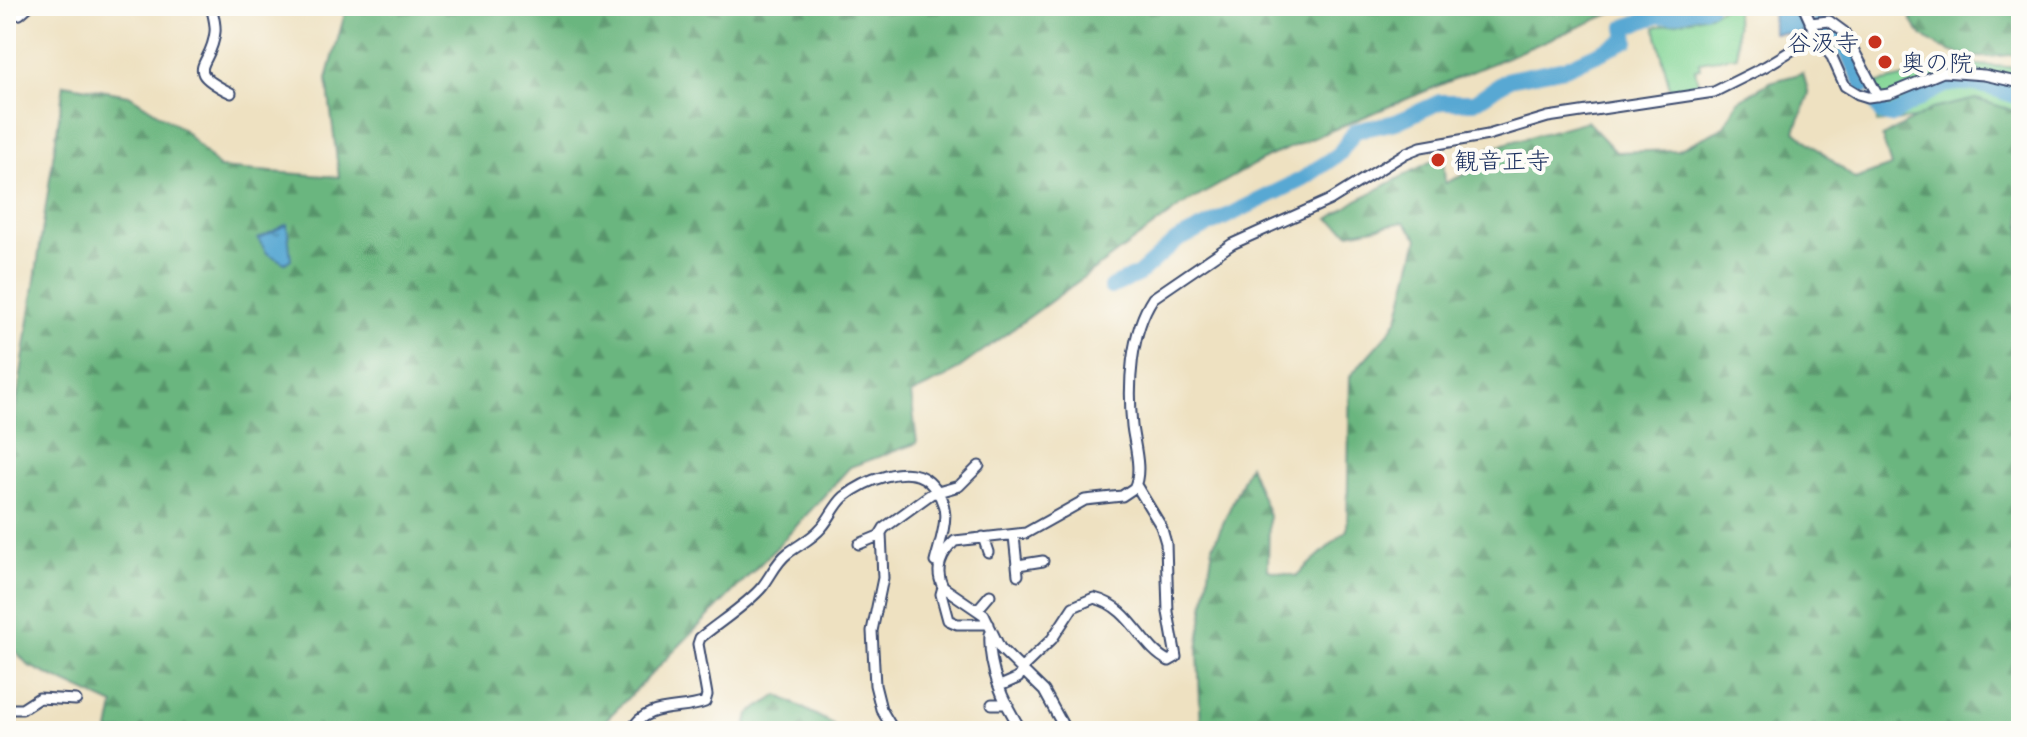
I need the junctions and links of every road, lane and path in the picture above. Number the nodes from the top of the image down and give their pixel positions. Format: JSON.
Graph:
{"nodes":[{"id":1,"x":29,"y":6,"type":"edge"},
{"id":2,"x":211,"y":6,"type":"edge"},
{"id":3,"x":1803,"y":6,"type":"edge"},
{"id":4,"x":9,"y":11,"type":"edge"},
{"id":5,"x":1810,"y":23,"type":"junction"},
{"id":6,"x":6,"y":34,"type":"edge"},
{"id":7,"x":1818,"y":39,"type":"junction"},
{"id":8,"x":2021,"y":83,"type":"edge"},
{"id":9,"x":231,"y":93,"type":"dead end"},
{"id":10,"x":1878,"y":96,"type":"junction"},
{"id":11,"x":979,"y":466,"type":"dead end"},
{"id":12,"x":1136,"y":485,"type":"junction"},
{"id":13,"x":938,"y":492,"type":"junction"},
{"id":14,"x":881,"y":535,"type":"junction"},
{"id":15,"x":1014,"y":536,"type":"junction"},
{"id":16,"x":983,"y":537,"type":"junction"},
{"id":17,"x":859,"y":544,"type":"dead end"},
{"id":18,"x":988,"y":552,"type":"dead end"},
{"id":19,"x":1043,"y":561,"type":"dead end"},
{"id":20,"x":941,"y":584,"type":"junction"},
{"id":21,"x":990,"y":595,"type":"dead end"},
{"id":22,"x":978,"y":609,"type":"junction"},
{"id":23,"x":990,"y":627,"type":"junction"},
{"id":24,"x":1022,"y":670,"type":"junction"},
{"id":25,"x":1000,"y":686,"type":"junction"},
{"id":26,"x":76,"y":700,"type":"dead end"},
{"id":27,"x":992,"y":704,"type":"dead end"},
{"id":28,"x":1008,"y":704,"type":"junction"},
{"id":29,"x":6,"y":709,"type":"edge"},
{"id":30,"x":631,"y":731,"type":"edge"},
{"id":31,"x":894,"y":731,"type":"edge"},
{"id":32,"x":1022,"y":731,"type":"edge"},
{"id":33,"x":1066,"y":731,"type":"edge"}],
"edges":[{"from":1,"to":4,"type":"street"},
{"from":2,"to":9,"type":"street"},
{"from":3,"to":5,"type":"street"},
{"from":4,"to":6,"type":"main road"},
{"from":5,"to":7,"type":"street"},
{"from":5,"to":10,"type":"street"},
{"from":7,"to":10,"type":"street"},
{"from":7,"to":12,"type":"street"},
{"from":8,"to":10,"type":"street"},
{"from":11,"to":13,"type":"street"},
{"from":12,"to":15,"type":"street"},
{"from":12,"to":24,"type":"street"},
{"from":13,"to":14,"type":"street"},
{"from":13,"to":20,"type":"street"},
{"from":13,"to":30,"type":"street"},
{"from":14,"to":17,"type":"street"},
{"from":14,"to":31,"type":"street"},
{"from":15,"to":16,"type":"street"},
{"from":15,"to":19,"type":"street"},
{"from":16,"to":18,"type":"street"},
{"from":16,"to":20,"type":"street"},
{"from":20,"to":22,"type":"street"},
{"from":20,"to":23,"type":"street"},
{"from":21,"to":22,"type":"street"},
{"from":22,"to":23,"type":"street"},
{"from":23,"to":24,"type":"street"},
{"from":23,"to":25,"type":"street"},
{"from":24,"to":25,"type":"street"},
{"from":24,"to":33,"type":"street"},
{"from":25,"to":28,"type":"street"},
{"from":26,"to":29,"type":"street"},
{"from":27,"to":28,"type":"street"},
{"from":28,"to":32,"type":"street"}]}
